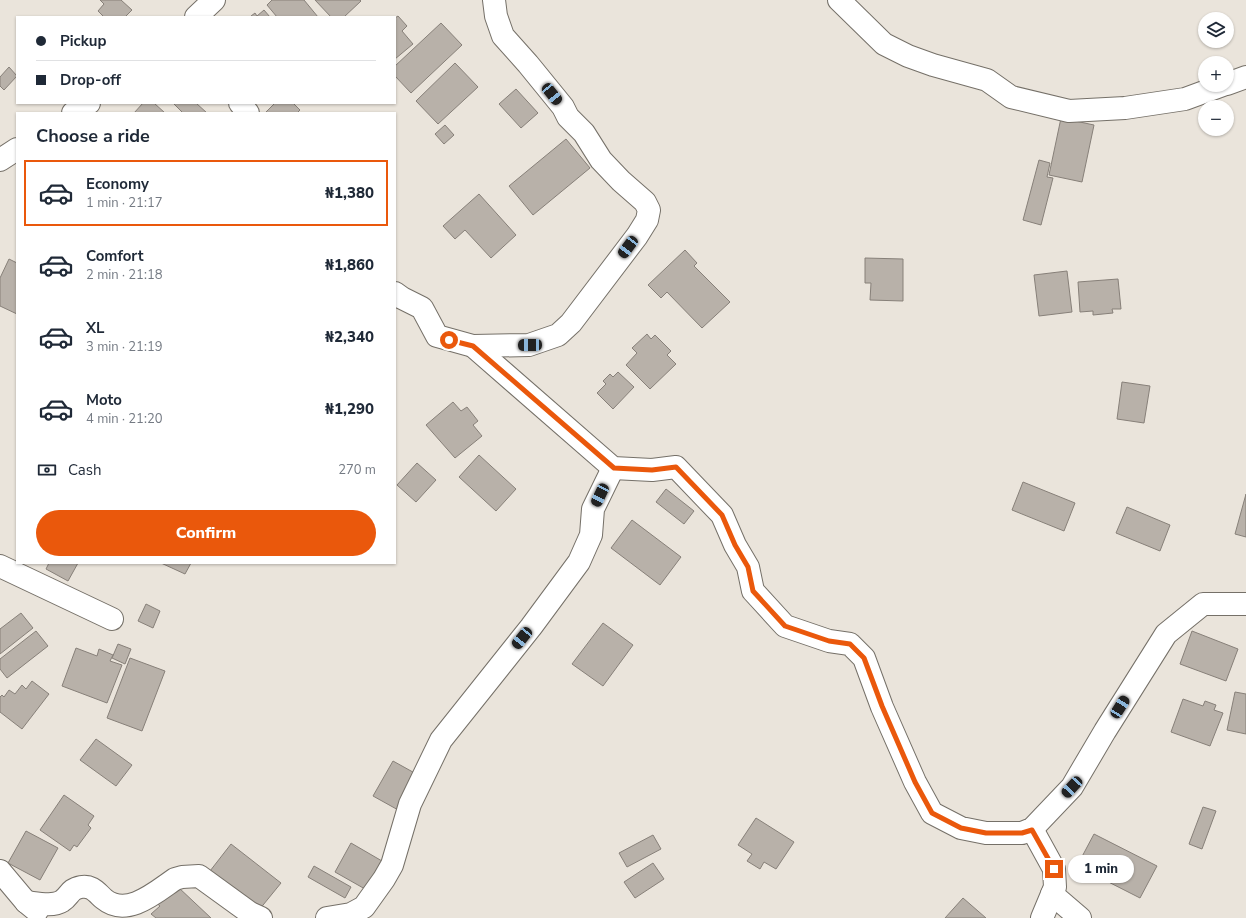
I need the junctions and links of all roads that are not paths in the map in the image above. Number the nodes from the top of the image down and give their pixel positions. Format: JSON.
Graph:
{"nodes":[{"id":1,"x":214,"y":0,"type":"edge"},
{"id":2,"x":494,"y":0,"type":"edge"},
{"id":3,"x":839,"y":0,"type":"edge"},
{"id":4,"x":197,"y":16,"type":"edge"},
{"id":5,"x":1246,"y":77,"type":"edge"},
{"id":6,"x":1234,"y":81,"type":"edge"},
{"id":7,"x":1204,"y":92,"type":"edge"},
{"id":8,"x":87,"y":104,"type":"edge"},
{"id":9,"x":241,"y":104,"type":"edge"},
{"id":10,"x":75,"y":112,"type":"edge"},
{"id":11,"x":247,"y":112,"type":"edge"},
{"id":12,"x":16,"y":150,"type":"edge"},
{"id":13,"x":0,"y":160,"type":"edge"},
{"id":14,"x":396,"y":294,"type":"edge"},
{"id":15,"x":473,"y":346,"type":"junction"},
{"id":16,"x":614,"y":468,"type":"junction"},
{"id":17,"x":0,"y":566,"type":"edge"},
{"id":18,"x":1246,"y":604,"type":"edge"},
{"id":19,"x":112,"y":619,"type":"dead end"},
{"id":20,"x":1032,"y":830,"type":"junction"},
{"id":21,"x":0,"y":871,"type":"edge"},
{"id":22,"x":1052,"y":894,"type":"junction"},
{"id":23,"x":26,"y":902,"type":"junction"},
{"id":24,"x":46,"y":918,"type":"edge"},
{"id":25,"x":261,"y":918,"type":"edge"},
{"id":26,"x":327,"y":918,"type":"edge"},
{"id":27,"x":1042,"y":918,"type":"edge"},
{"id":28,"x":1080,"y":918,"type":"edge"}],
"edges":[{"from":1,"to":4,"type":"street"},
{"from":2,"to":15,"type":"street"},
{"from":3,"to":7,"type":"street"},
{"from":5,"to":6,"type":"street"},
{"from":8,"to":10,"type":"street"},
{"from":9,"to":11,"type":"street"},
{"from":12,"to":13,"type":"street"},
{"from":14,"to":15,"type":"street"},
{"from":15,"to":16,"type":"street"},
{"from":16,"to":20,"type":"street"},
{"from":16,"to":26,"type":"street"},
{"from":17,"to":19,"type":"street"},
{"from":18,"to":20,"type":"street"},
{"from":20,"to":22,"type":"street"},
{"from":21,"to":23,"type":"street"},
{"from":22,"to":27,"type":"street"},
{"from":22,"to":28,"type":"street"},
{"from":23,"to":24,"type":"street"},
{"from":23,"to":25,"type":"street"}]}
